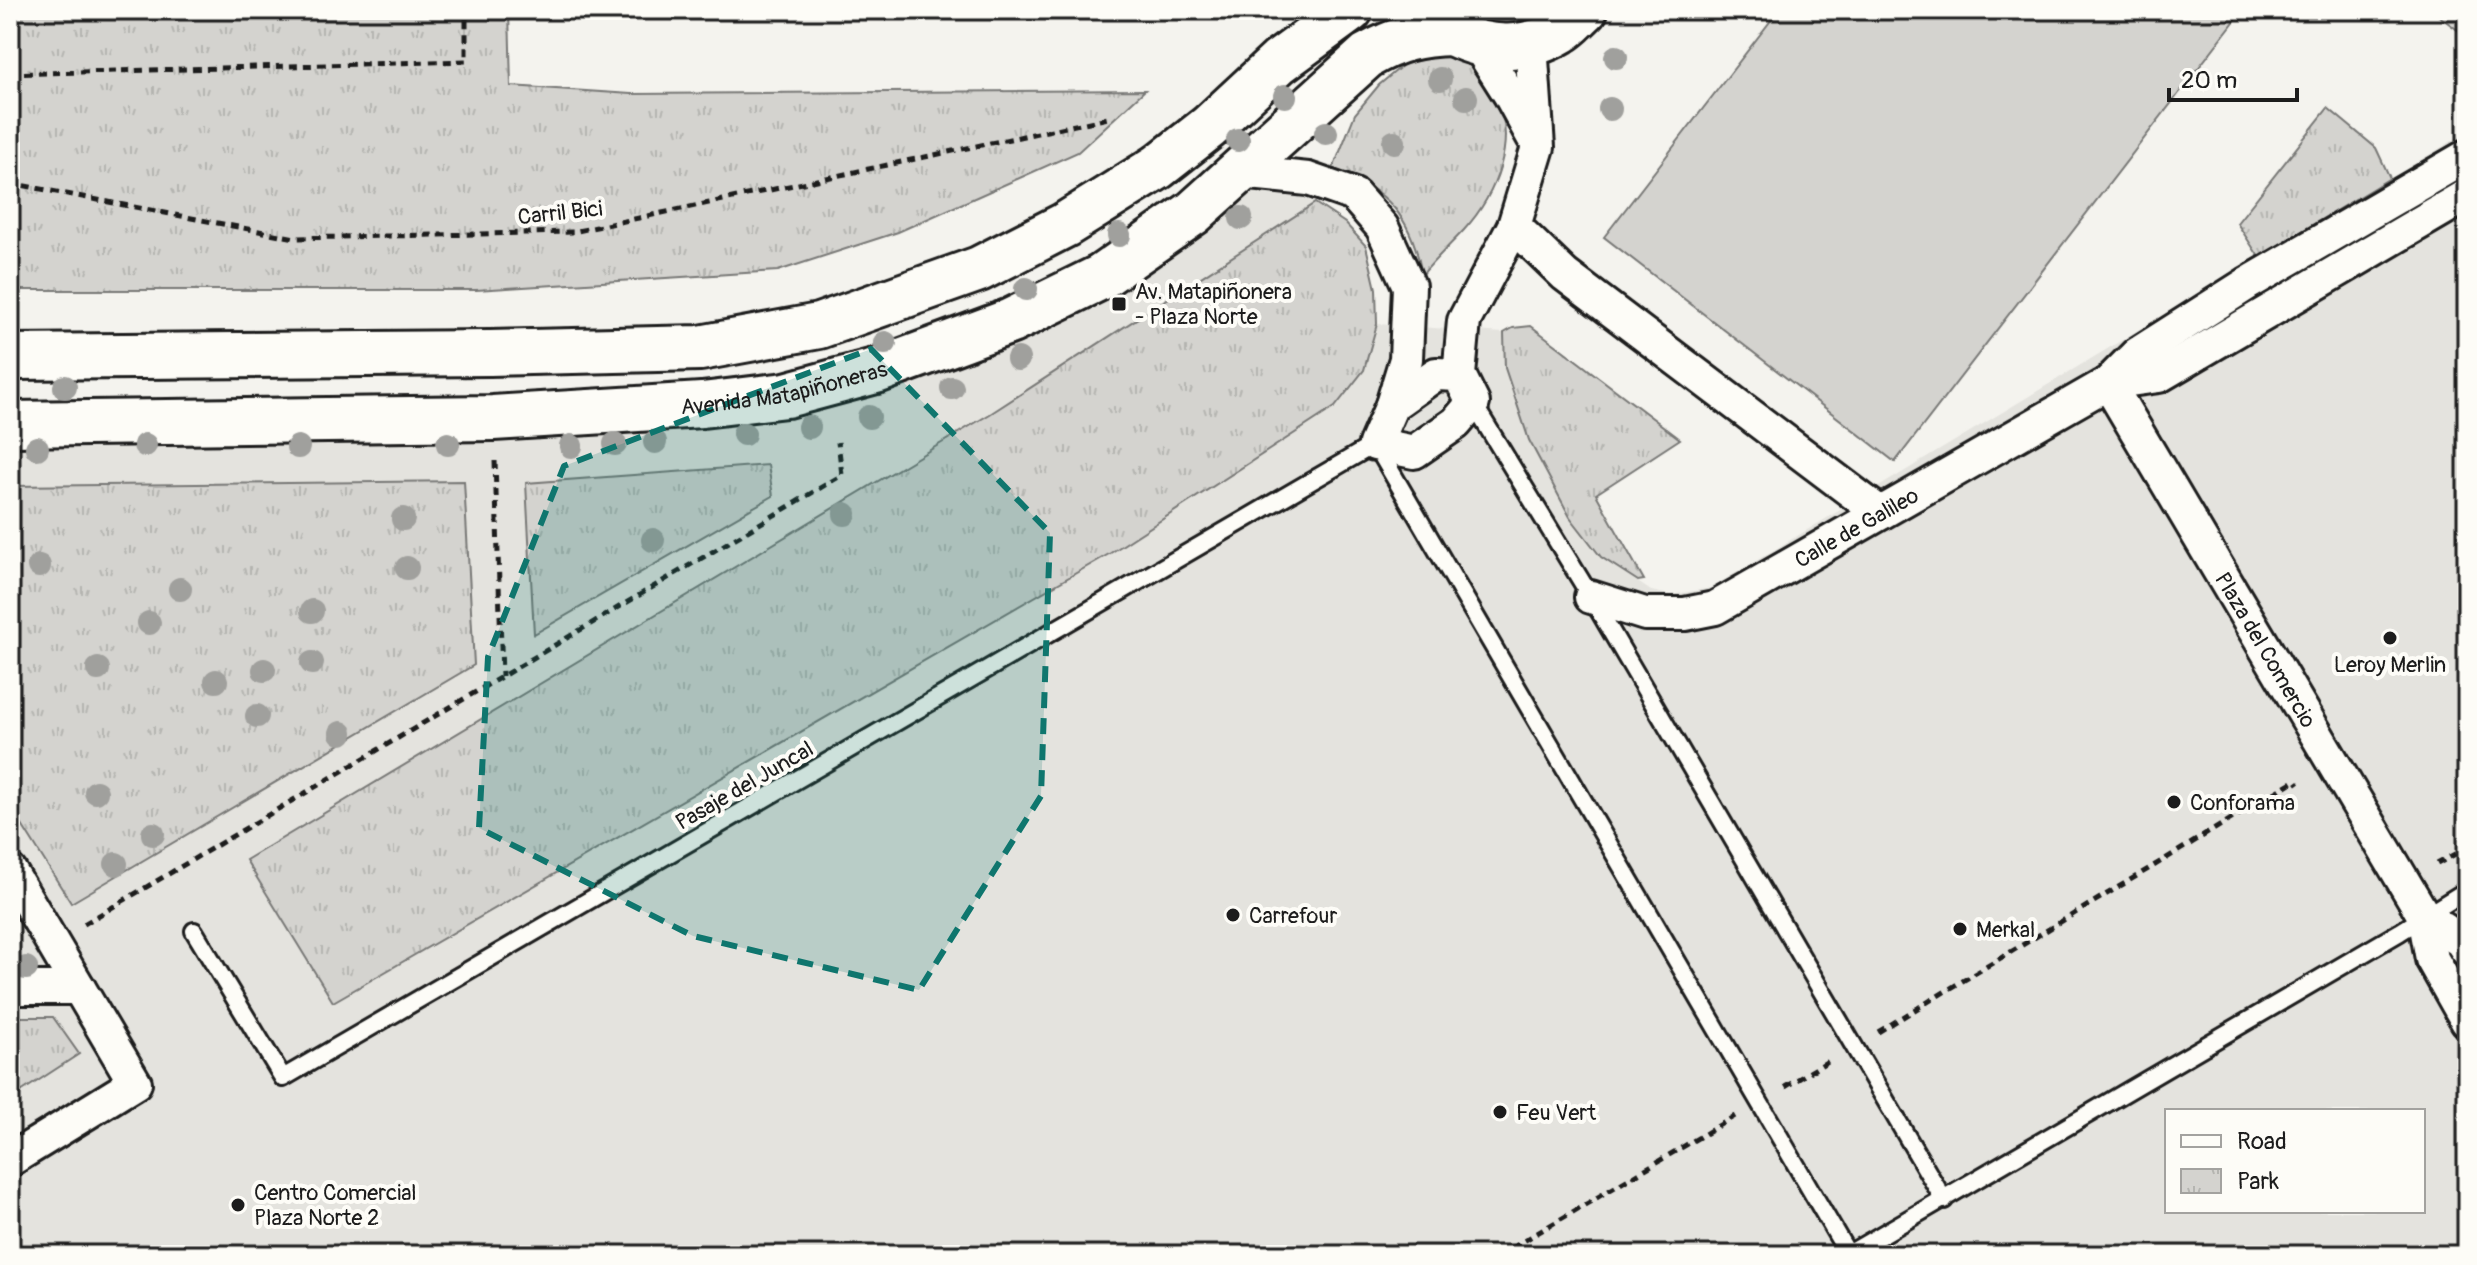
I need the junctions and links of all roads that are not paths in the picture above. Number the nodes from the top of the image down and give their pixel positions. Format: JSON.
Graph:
{"nodes":[{"id":1,"x":1350,"y":10,"type":"edge"},
{"id":2,"x":1585,"y":10,"type":"edge"},
{"id":3,"x":1451,"y":29,"type":"edge"},
{"id":4,"x":1531,"y":44,"type":"junction"},
{"id":5,"x":1538,"y":147,"type":"junction"},
{"id":6,"x":2467,"y":156,"type":"edge"},
{"id":7,"x":1240,"y":172,"type":"junction"},
{"id":8,"x":2467,"y":195,"type":"edge"},
{"id":9,"x":1514,"y":226,"type":"junction"},
{"id":10,"x":10,"y":357,"type":"edge"},
{"id":11,"x":2108,"y":383,"type":"junction"},
{"id":12,"x":1466,"y":389,"type":"junction"},
{"id":13,"x":1392,"y":405,"type":"junction"},
{"id":14,"x":10,"y":424,"type":"edge"},
{"id":15,"x":1375,"y":444,"type":"junction"},
{"id":16,"x":1880,"y":513,"type":"junction"},
{"id":17,"x":1591,"y":597,"type":"junction"},
{"id":18,"x":10,"y":871,"type":"edge"},
{"id":19,"x":2467,"y":890,"type":"edge"},
{"id":20,"x":2424,"y":916,"type":"junction"},
{"id":21,"x":194,"y":931,"type":"dead end"},
{"id":22,"x":2467,"y":950,"type":"edge"},
{"id":23,"x":10,"y":988,"type":"edge"},
{"id":24,"x":79,"y":988,"type":"junction"},
{"id":25,"x":2467,"y":1021,"type":"edge"},
{"id":26,"x":10,"y":1160,"type":"edge"},
{"id":27,"x":1944,"y":1200,"type":"junction"},
{"id":28,"x":1848,"y":1255,"type":"edge"}],
"edges":[{"from":1,"to":10,"type":"street"},
{"from":2,"to":4,"type":"street"},
{"from":3,"to":4,"type":"street","name":"Avenida Matapiñoneras"},
{"from":3,"to":5,"type":"street"},
{"from":3,"to":7,"type":"street","name":"Avenida Matapiñoneras"},
{"from":4,"to":5,"type":"street"},
{"from":5,"to":9,"type":"street"},
{"from":6,"to":11,"type":"street","name":"Calle de Galileo"},
{"from":7,"to":13,"type":"street"},
{"from":7,"to":14,"type":"street","name":"Avenida Matapiñoneras"},
{"from":8,"to":11,"type":"street","name":"Calle de Galileo"},
{"from":9,"to":12,"type":"street"},
{"from":9,"to":16,"type":"street"},
{"from":11,"to":16,"type":"street","name":"Calle de Galileo"},
{"from":11,"to":20,"type":"street","name":"Plaza del Comercio"},
{"from":12,"to":13,"type":"street"},
{"from":12,"to":15,"type":"street"},
{"from":12,"to":17,"type":"lane"},
{"from":13,"to":15,"type":"street"},
{"from":15,"to":21,"type":"lane","name":"Pasaje del Juncal"},
{"from":15,"to":28,"type":"lane"},
{"from":16,"to":17,"type":"street","name":"Calle de Galileo"},
{"from":17,"to":27,"type":"lane"},
{"from":18,"to":24,"type":"street"},
{"from":19,"to":20,"type":"lane"},
{"from":20,"to":22,"type":"street","name":"Plaza del Comercio"},
{"from":20,"to":25,"type":"street","name":"Plaza del Comercio"},
{"from":20,"to":27,"type":"lane"},
{"from":23,"to":24,"type":"street"},
{"from":24,"to":26,"type":"street"},
{"from":27,"to":28,"type":"lane"}]}
